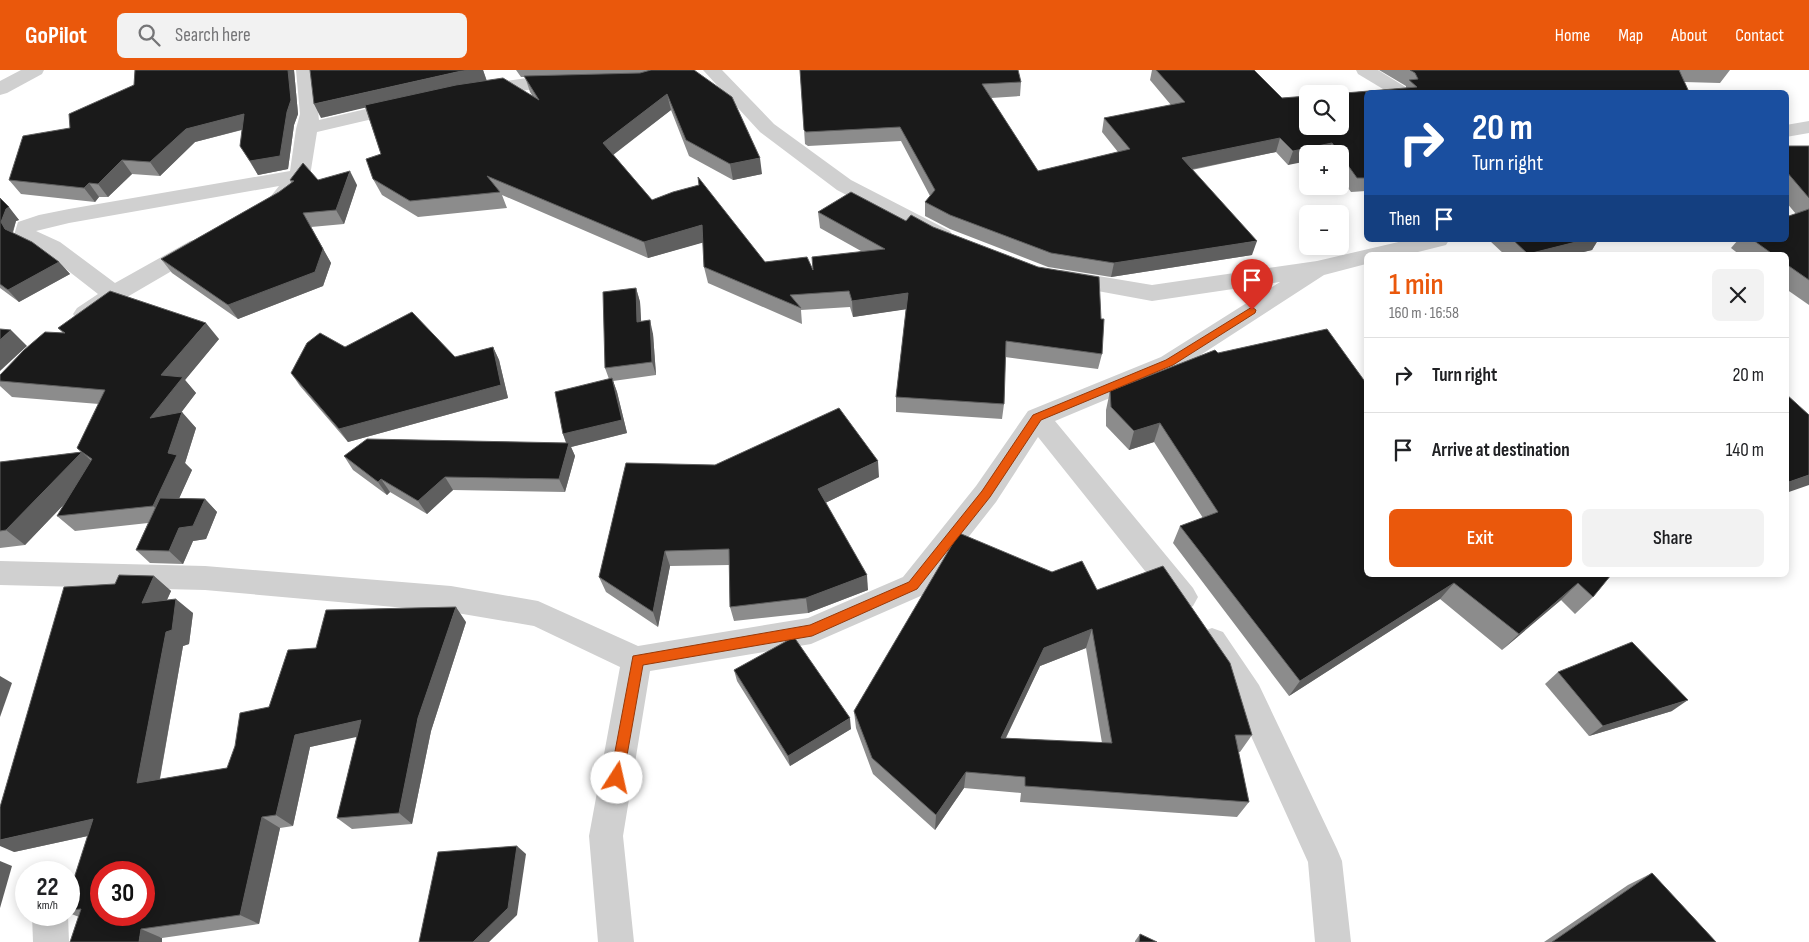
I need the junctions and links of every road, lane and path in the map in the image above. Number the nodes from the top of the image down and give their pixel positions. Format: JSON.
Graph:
{"nodes":[{"id":1,"x":35,"y":70,"type":"edge"},
{"id":2,"x":305,"y":70,"type":"edge"},
{"id":3,"x":712,"y":70,"type":"edge"},
{"id":4,"x":1365,"y":70,"type":"edge"},
{"id":5,"x":579,"y":83,"type":"edge"},
{"id":6,"x":0,"y":89,"type":"edge"},
{"id":7,"x":1397,"y":90,"type":"edge"},
{"id":8,"x":462,"y":93,"type":"edge"},
{"id":9,"x":424,"y":101,"type":"edge"},
{"id":10,"x":1809,"y":127,"type":"edge"},
{"id":11,"x":306,"y":129,"type":"junction"},
{"id":12,"x":1789,"y":130,"type":"edge"},
{"id":13,"x":300,"y":176,"type":"junction"},
{"id":14,"x":263,"y":210,"type":"edge"},
{"id":15,"x":213,"y":238,"type":"edge"},
{"id":16,"x":1430,"y":242,"type":"edge"},
{"id":17,"x":960,"y":243,"type":"edge"},
{"id":18,"x":1388,"y":252,"type":"edge"},
{"id":19,"x":1364,"y":257,"type":"edge"},
{"id":20,"x":1317,"y":269,"type":"junction"},
{"id":21,"x":1044,"y":276,"type":"edge"},
{"id":22,"x":114,"y":294,"type":"junction"},
{"id":23,"x":70,"y":326,"type":"edge"},
{"id":24,"x":1037,"y":418,"type":"junction"},
{"id":25,"x":0,"y":573,"type":"edge"},
{"id":26,"x":637,"y":660,"type":"junction"},
{"id":27,"x":50,"y":926,"type":"edge"},
{"id":28,"x":51,"y":942,"type":"edge"},
{"id":29,"x":616,"y":942,"type":"edge"},
{"id":30,"x":1333,"y":942,"type":"edge"}],
"edges":[{"from":1,"to":6,"type":"street"},
{"from":2,"to":11,"type":"street"},
{"from":3,"to":17,"type":"street"},
{"from":4,"to":7,"type":"street"},
{"from":5,"to":8,"type":"street"},
{"from":9,"to":11,"type":"street"},
{"from":10,"to":12,"type":"street"},
{"from":11,"to":13,"type":"street"},
{"from":13,"to":14,"type":"street"},
{"from":13,"to":22,"type":"street"},
{"from":15,"to":22,"type":"street"},
{"from":16,"to":18,"type":"street"},
{"from":19,"to":20,"type":"street"},
{"from":20,"to":21,"type":"street"},
{"from":20,"to":24,"type":"street"},
{"from":22,"to":23,"type":"street"},
{"from":24,"to":26,"type":"street"},
{"from":24,"to":30,"type":"street"},
{"from":25,"to":26,"type":"street"},
{"from":26,"to":29,"type":"street"},
{"from":27,"to":28,"type":"street"}]}
